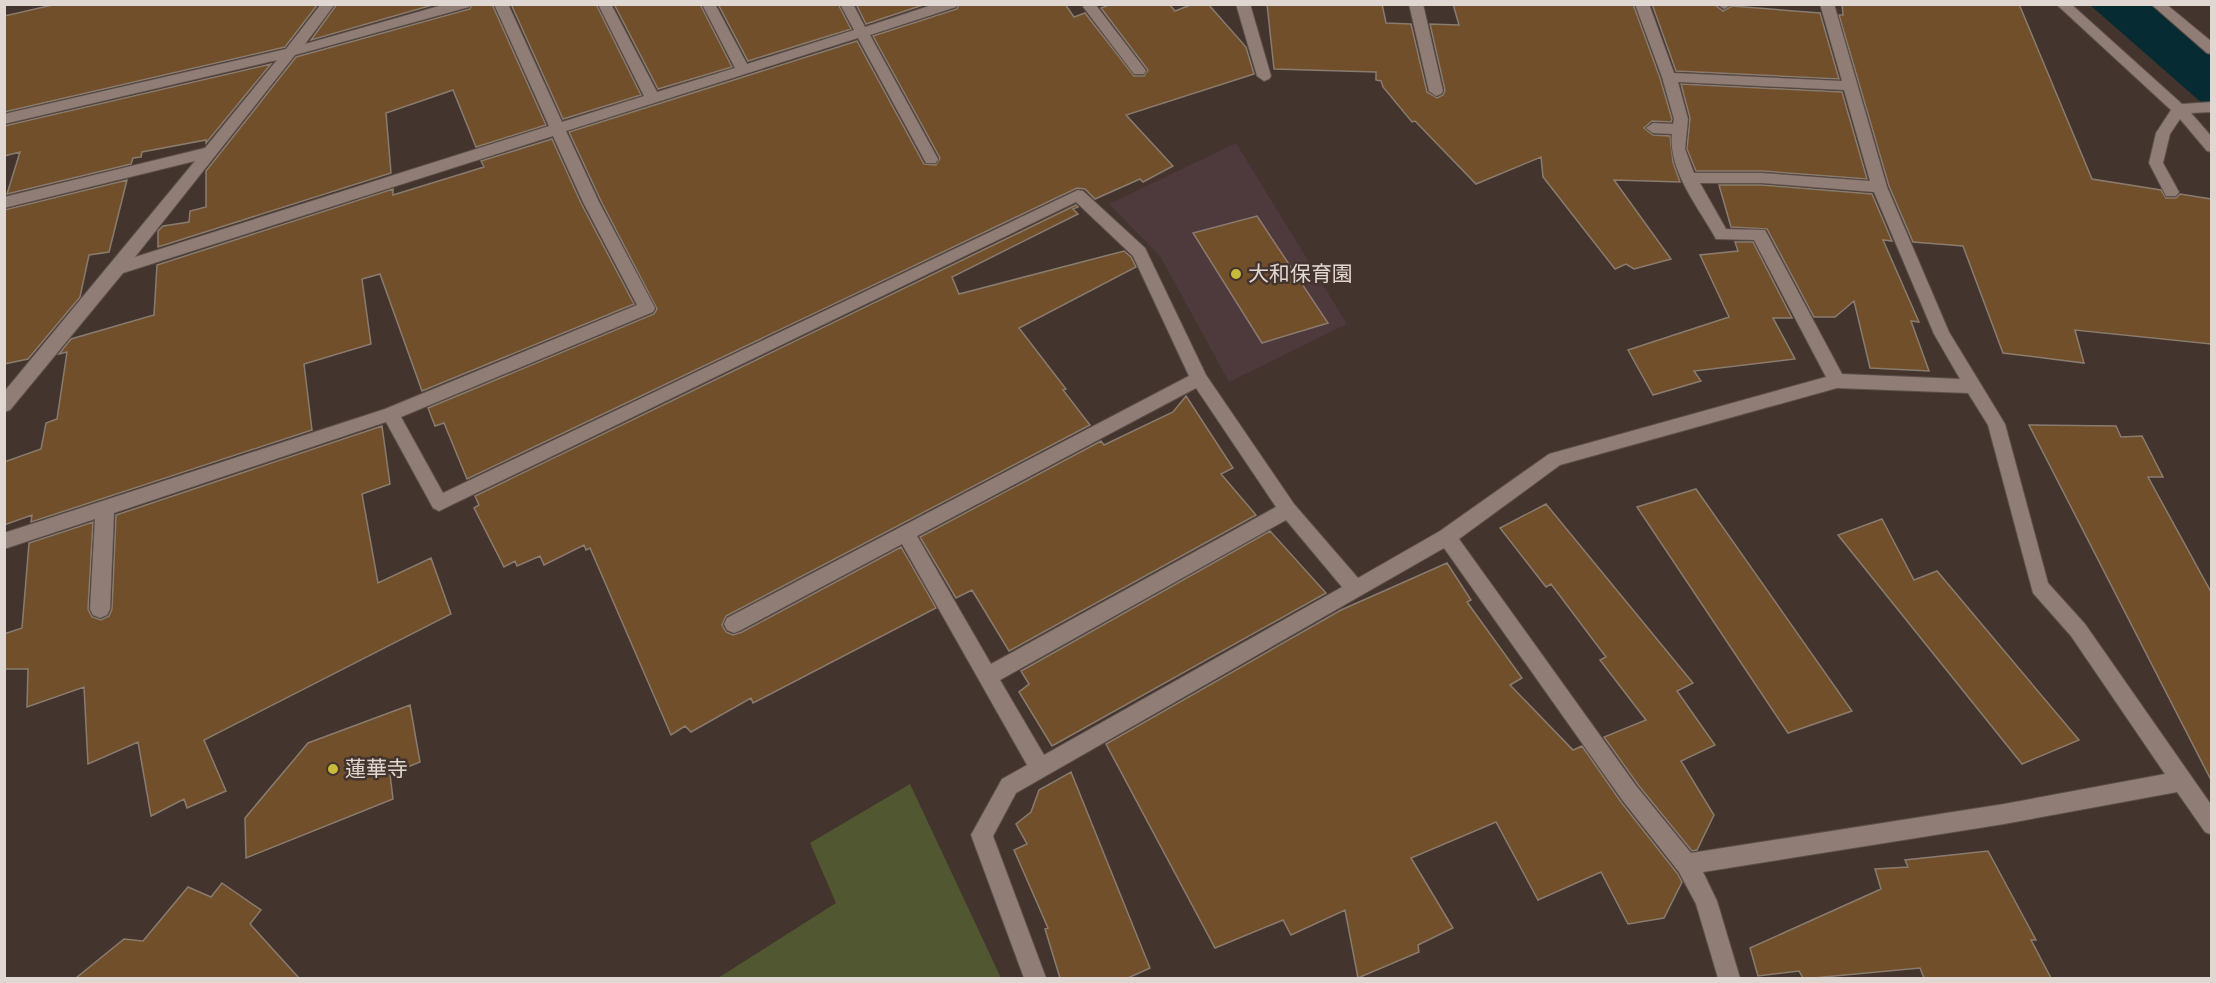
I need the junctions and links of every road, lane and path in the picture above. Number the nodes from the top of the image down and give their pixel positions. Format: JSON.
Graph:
{"nodes":[{"id":1,"x":329,"y":4,"type":"edge"},
{"id":2,"x":464,"y":4,"type":"edge"},
{"id":3,"x":501,"y":4,"type":"edge"},
{"id":4,"x":604,"y":4,"type":"edge"},
{"id":5,"x":708,"y":4,"type":"edge"},
{"id":6,"x":846,"y":4,"type":"edge"},
{"id":7,"x":951,"y":4,"type":"edge"},
{"id":8,"x":1087,"y":4,"type":"edge"},
{"id":9,"x":1243,"y":4,"type":"edge"},
{"id":10,"x":1416,"y":4,"type":"edge"},
{"id":11,"x":1642,"y":4,"type":"edge"},
{"id":12,"x":1827,"y":4,"type":"edge"},
{"id":13,"x":2061,"y":4,"type":"edge"},
{"id":14,"x":2157,"y":4,"type":"edge"},
{"id":15,"x":861,"y":33,"type":"junction"},
{"id":16,"x":2211,"y":50,"type":"edge"},
{"id":17,"x":291,"y":52,"type":"junction"},
{"id":18,"x":743,"y":70,"type":"junction"},
{"id":19,"x":1139,"y":71,"type":"dead end"},
{"id":20,"x":1264,"y":76,"type":"dead end"},
{"id":21,"x":1669,"y":77,"type":"junction"},
{"id":22,"x":1850,"y":86,"type":"junction"},
{"id":23,"x":1436,"y":91,"type":"dead end"},
{"id":24,"x":653,"y":99,"type":"junction"},
{"id":25,"x":2209,"y":107,"type":"edge"},
{"id":26,"x":2179,"y":110,"type":"junction"},
{"id":27,"x":4,"y":119,"type":"edge"},
{"id":28,"x":559,"y":128,"type":"junction"},
{"id":29,"x":1653,"y":128,"type":"dead end"},
{"id":30,"x":1680,"y":130,"type":"junction"},
{"id":31,"x":2211,"y":147,"type":"edge"},
{"id":32,"x":211,"y":152,"type":"junction"},
{"id":33,"x":931,"y":159,"type":"dead end"},
{"id":34,"x":1689,"y":178,"type":"junction"},
{"id":35,"x":1879,"y":187,"type":"junction"},
{"id":36,"x":2171,"y":192,"type":"dead end"},
{"id":37,"x":4,"y":203,"type":"edge"},
{"id":38,"x":117,"y":269,"type":"junction"},
{"id":39,"x":26,"y":377,"type":"junction"},
{"id":40,"x":1199,"y":379,"type":"junction"},
{"id":41,"x":4,"y":381,"type":"edge"},
{"id":42,"x":1837,"y":381,"type":"junction"},
{"id":43,"x":1974,"y":386,"type":"junction"},
{"id":44,"x":4,"y":405,"type":"edge"},
{"id":45,"x":390,"y":414,"type":"junction"},
{"id":46,"x":105,"y":507,"type":"junction"},
{"id":47,"x":1288,"y":510,"type":"junction"},
{"id":48,"x":905,"y":532,"type":"junction"},
{"id":49,"x":1447,"y":537,"type":"junction"},
{"id":50,"x":4,"y":541,"type":"edge"},
{"id":51,"x":1356,"y":589,"type":"junction"},
{"id":52,"x":100,"y":609,"type":"dead end"},
{"id":53,"x":734,"y":624,"type":"dead end"},
{"id":54,"x":986,"y":677,"type":"junction"},
{"id":55,"x":1038,"y":767,"type":"junction"},
{"id":56,"x":2182,"y":781,"type":"junction"},
{"id":57,"x":2211,"y":825,"type":"edge"},
{"id":58,"x":1687,"y":864,"type":"junction"},
{"id":59,"x":1035,"y":978,"type":"edge"},
{"id":60,"x":1729,"y":978,"type":"edge"}],
"edges":[{"from":1,"to":17,"type":"street"},
{"from":2,"to":17,"type":"street"},
{"from":3,"to":28,"type":"street"},
{"from":4,"to":24,"type":"street"},
{"from":5,"to":18,"type":"street"},
{"from":6,"to":15,"type":"street"},
{"from":7,"to":15,"type":"street"},
{"from":8,"to":19,"type":"street"},
{"from":9,"to":20,"type":"street"},
{"from":10,"to":23,"type":"street"},
{"from":11,"to":21,"type":"street"},
{"from":12,"to":22,"type":"street"},
{"from":13,"to":26,"type":"street"},
{"from":14,"to":16,"type":"street"},
{"from":15,"to":18,"type":"street"},
{"from":15,"to":33,"type":"street"},
{"from":17,"to":27,"type":"street"},
{"from":17,"to":32,"type":"street"},
{"from":18,"to":24,"type":"street"},
{"from":21,"to":22,"type":"street"},
{"from":21,"to":30,"type":"street"},
{"from":22,"to":35,"type":"street"},
{"from":24,"to":28,"type":"street"},
{"from":25,"to":26,"type":"street"},
{"from":26,"to":31,"type":"street"},
{"from":26,"to":36,"type":"street"},
{"from":28,"to":38,"type":"street"},
{"from":28,"to":45,"type":"street"},
{"from":29,"to":30,"type":"street"},
{"from":30,"to":34,"type":"street"},
{"from":32,"to":37,"type":"street"},
{"from":32,"to":38,"type":"street"},
{"from":34,"to":35,"type":"street"},
{"from":34,"to":42,"type":"street"},
{"from":35,"to":43,"type":"street"},
{"from":38,"to":39,"type":"street"},
{"from":39,"to":41,"type":"street"},
{"from":39,"to":44,"type":"street"},
{"from":40,"to":45,"type":"street"},
{"from":40,"to":47,"type":"street"},
{"from":40,"to":48,"type":"street"},
{"from":42,"to":43,"type":"street"},
{"from":42,"to":49,"type":"street"},
{"from":43,"to":56,"type":"street"},
{"from":45,"to":46,"type":"street"},
{"from":46,"to":50,"type":"street"},
{"from":46,"to":52,"type":"street"},
{"from":47,"to":51,"type":"street"},
{"from":47,"to":54,"type":"street"},
{"from":48,"to":53,"type":"street"},
{"from":48,"to":54,"type":"street"},
{"from":49,"to":51,"type":"street"},
{"from":49,"to":58,"type":"street"},
{"from":51,"to":55,"type":"street"},
{"from":54,"to":55,"type":"street"},
{"from":55,"to":59,"type":"street"},
{"from":56,"to":57,"type":"street"},
{"from":56,"to":58,"type":"street"},
{"from":58,"to":60,"type":"street"}]}
